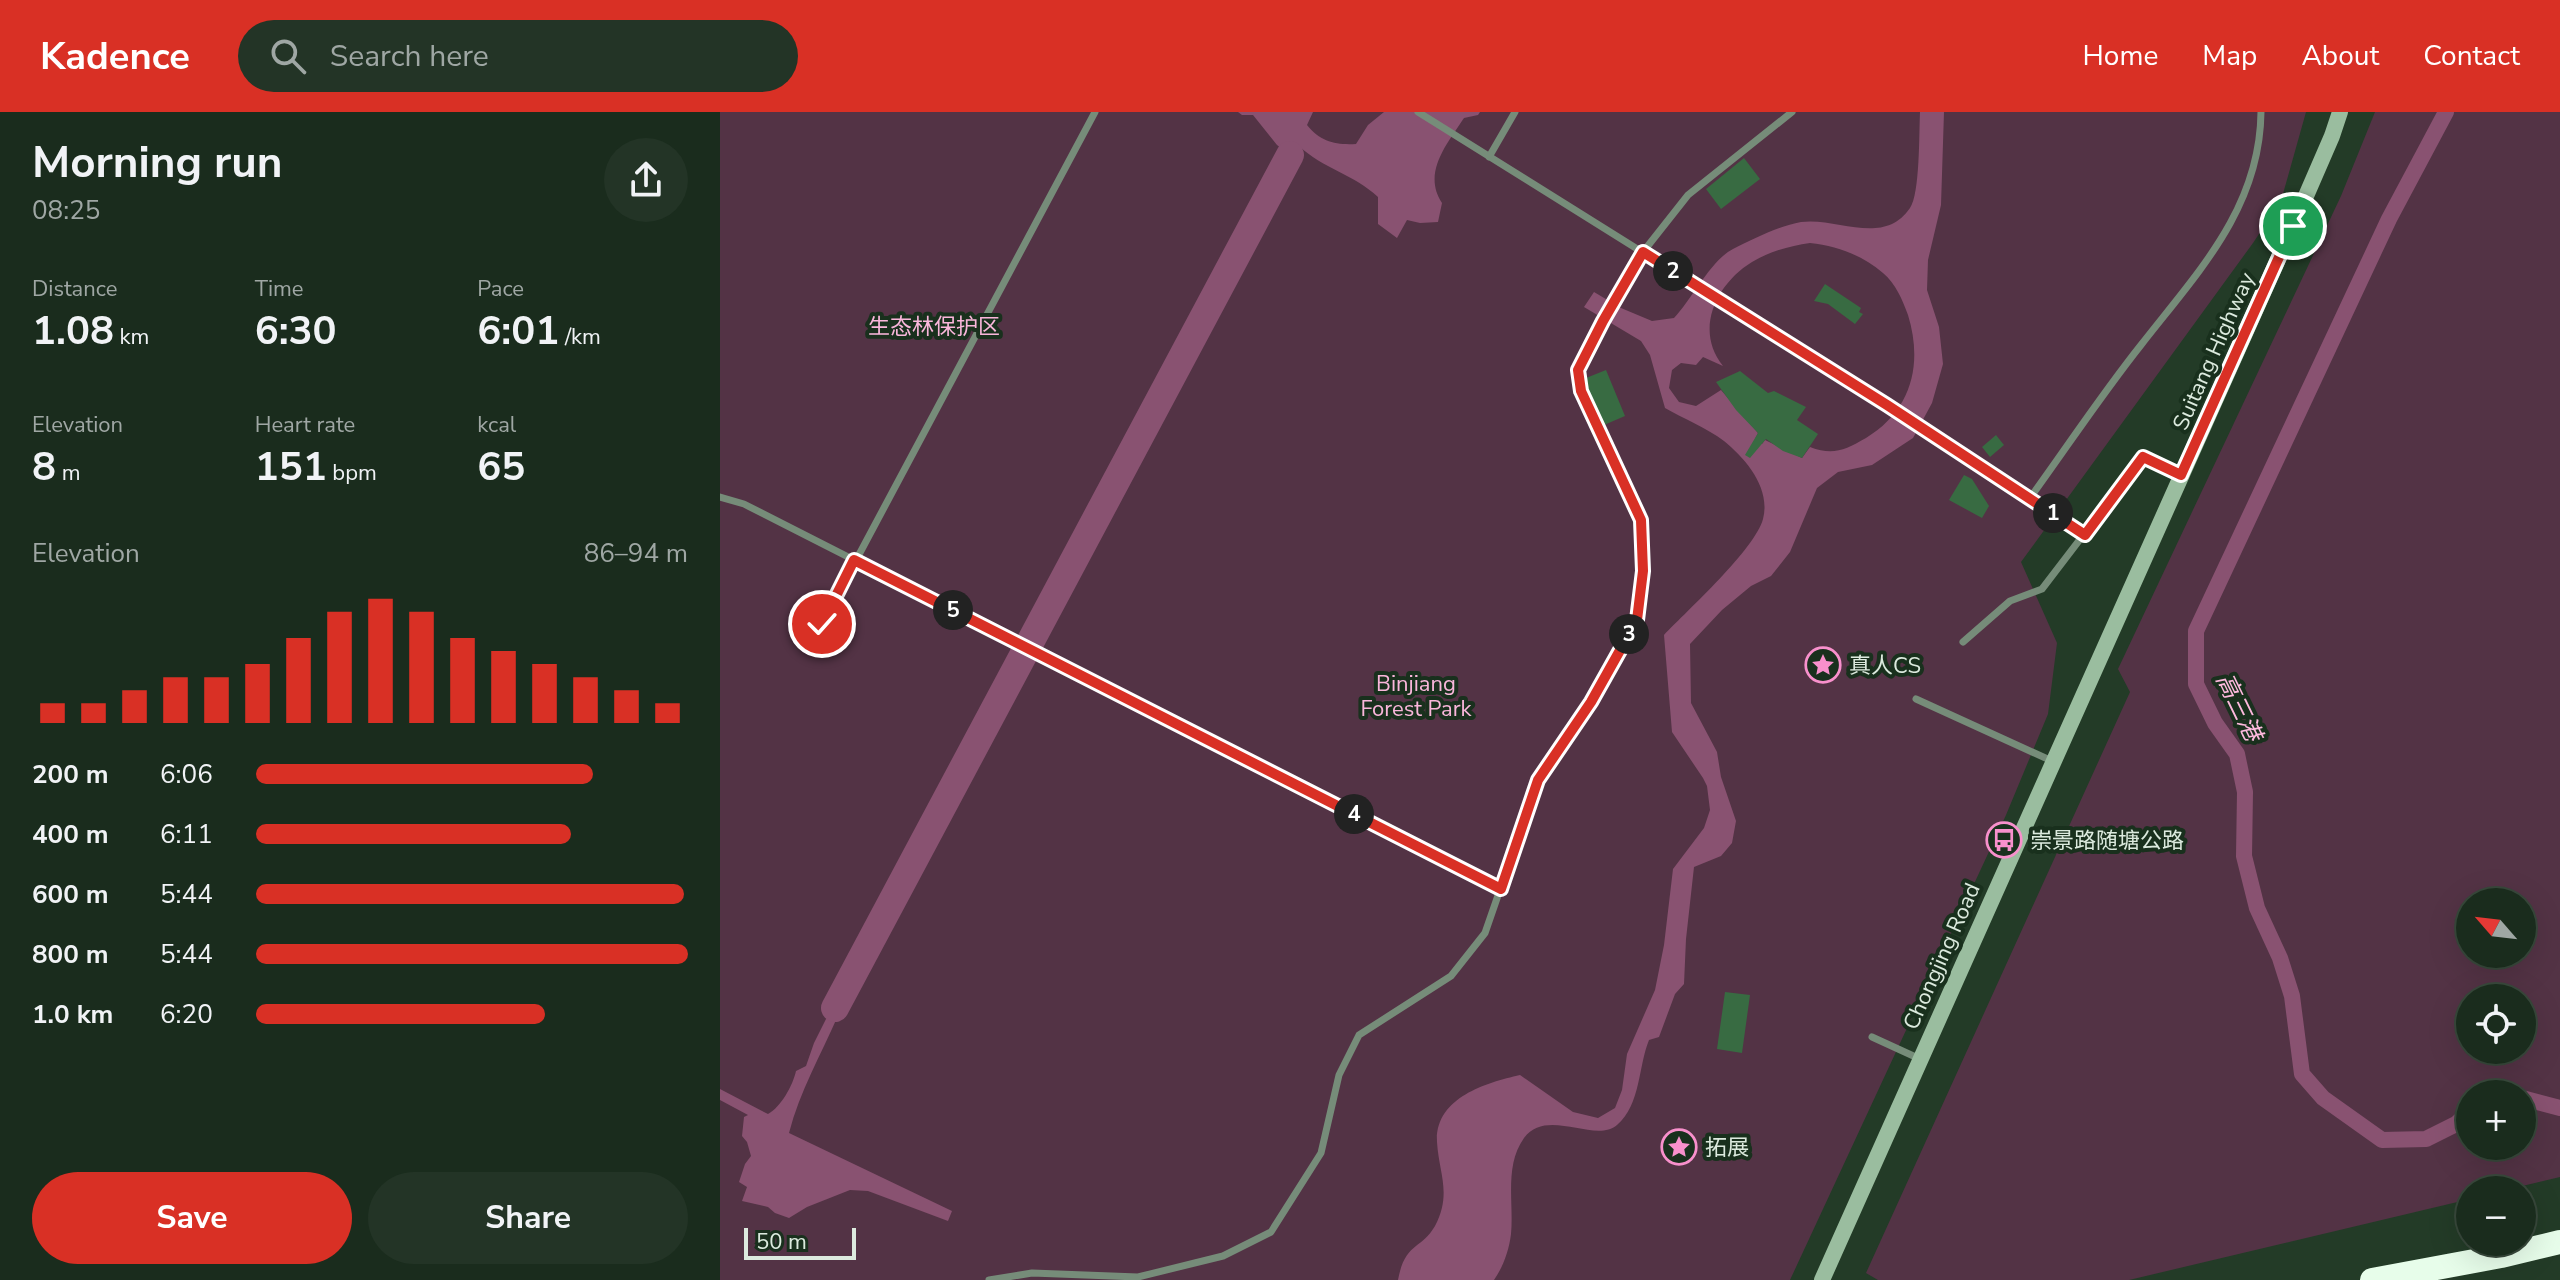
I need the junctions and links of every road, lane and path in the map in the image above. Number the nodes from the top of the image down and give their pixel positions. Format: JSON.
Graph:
{"nodes":[{"id":1,"x":1095,"y":112,"type":"edge"},
{"id":2,"x":1418,"y":112,"type":"edge"},
{"id":3,"x":1515,"y":112,"type":"edge"},
{"id":4,"x":1792,"y":112,"type":"edge"},
{"id":5,"x":2261,"y":112,"type":"edge"},
{"id":6,"x":2340,"y":112,"type":"edge"},
{"id":7,"x":1489,"y":157,"type":"junction"},
{"id":8,"x":1643,"y":252,"type":"junction"},
{"id":9,"x":2181,"y":475,"type":"junction"},
{"id":10,"x":720,"y":497,"type":"edge"},
{"id":11,"x":2030,"y":498,"type":"junction"},
{"id":12,"x":2085,"y":535,"type":"junction"},
{"id":13,"x":854,"y":560,"type":"junction"},
{"id":14,"x":822,"y":624,"type":"dead end"},
{"id":15,"x":1963,"y":642,"type":"dead end"},
{"id":16,"x":1916,"y":699,"type":"dead end"},
{"id":17,"x":2053,"y":762,"type":"junction"},
{"id":18,"x":1501,"y":889,"type":"junction"},
{"id":19,"x":1872,"y":1037,"type":"dead end"},
{"id":20,"x":1920,"y":1059,"type":"junction"},
{"id":21,"x":2560,"y":1242,"type":"edge"},
{"id":22,"x":989,"y":1280,"type":"edge"},
{"id":23,"x":1822,"y":1280,"type":"edge"},
{"id":24,"x":2372,"y":1280,"type":"edge"}],
"edges":[{"from":1,"to":13,"type":"lane"},
{"from":2,"to":7,"type":"lane"},
{"from":3,"to":7,"type":"lane"},
{"from":4,"to":8,"type":"lane"},
{"from":5,"to":11,"type":"lane"},
{"from":6,"to":9,"type":"street","name":"Suitang Highway"},
{"from":7,"to":8,"type":"lane"},
{"from":8,"to":11,"type":"lane"},
{"from":8,"to":18,"type":"lane"},
{"from":9,"to":12,"type":"lane"},
{"from":9,"to":17,"type":"street","name":"Chongjing Road"},
{"from":10,"to":13,"type":"lane"},
{"from":11,"to":12,"type":"lane"},
{"from":12,"to":15,"type":"lane"},
{"from":13,"to":14,"type":"lane"},
{"from":13,"to":18,"type":"lane"},
{"from":16,"to":17,"type":"lane"},
{"from":17,"to":20,"type":"street","name":"Chongjing Road"},
{"from":18,"to":22,"type":"lane"},
{"from":19,"to":20,"type":"lane"},
{"from":20,"to":23,"type":"street","name":"Chongjing Road"},
{"from":21,"to":24,"type":"highway"}]}
